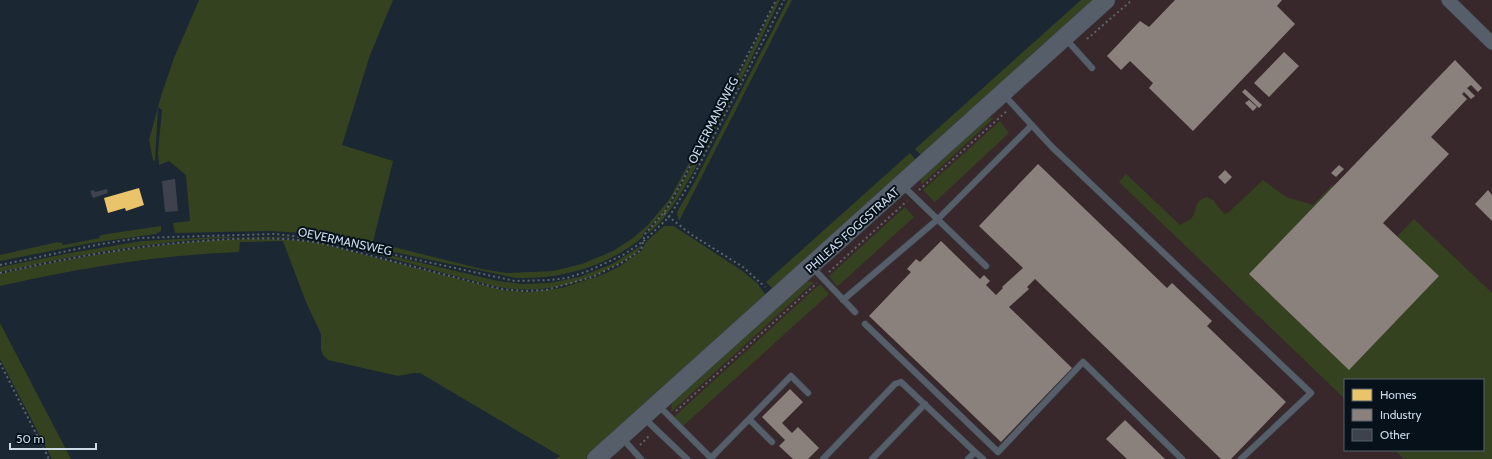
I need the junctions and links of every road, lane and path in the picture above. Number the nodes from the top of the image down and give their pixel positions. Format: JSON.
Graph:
{"nodes":[{"id":1,"x":776,"y":0,"type":"edge"},
{"id":2,"x":784,"y":0,"type":"edge"},
{"id":3,"x":1106,"y":0,"type":"edge"},
{"id":4,"x":1132,"y":0,"type":"edge"},
{"id":5,"x":1448,"y":0,"type":"edge"},
{"id":6,"x":1069,"y":43,"type":"junction"},
{"id":7,"x":1492,"y":43,"type":"edge"},
{"id":8,"x":1092,"y":68,"type":"dead end"},
{"id":9,"x":1008,"y":100,"type":"junction"},
{"id":10,"x":1032,"y":125,"type":"junction"},
{"id":11,"x":907,"y":191,"type":"junction"},
{"id":12,"x":664,"y":213,"type":"junction"},
{"id":13,"x":669,"y":217,"type":"junction"},
{"id":14,"x":938,"y":219,"type":"junction"},
{"id":15,"x":644,"y":240,"type":"junction"},
{"id":16,"x":0,"y":265,"type":"edge"},
{"id":17,"x":986,"y":266,"type":"dead end"},
{"id":18,"x":816,"y":272,"type":"junction"},
{"id":19,"x":0,"y":273,"type":"edge"},
{"id":20,"x":776,"y":297,"type":"junction"},
{"id":21,"x":843,"y":300,"type":"junction"},
{"id":22,"x":855,"y":312,"type":"dead end"},
{"id":23,"x":865,"y":324,"type":"dead end"},
{"id":24,"x":0,"y":363,"type":"edge"},
{"id":25,"x":808,"y":393,"type":"dead end"},
{"id":26,"x":925,"y":404,"type":"junction"},
{"id":27,"x":657,"y":405,"type":"junction"},
{"id":28,"x":643,"y":417,"type":"junction"},
{"id":29,"x":669,"y":417,"type":"junction"},
{"id":30,"x":749,"y":419,"type":"junction"},
{"id":31,"x":656,"y":430,"type":"junction"},
{"id":32,"x":621,"y":437,"type":"junction"},
{"id":33,"x":772,"y":442,"type":"dead end"},
{"id":34,"x":633,"y":451,"type":"junction"},
{"id":35,"x":975,"y":452,"type":"junction"},
{"id":36,"x":711,"y":458,"type":"edge"},
{"id":37,"x":49,"y":459,"type":"edge"},
{"id":38,"x":596,"y":459,"type":"edge"},
{"id":39,"x":641,"y":459,"type":"edge"},
{"id":40,"x":687,"y":459,"type":"edge"},
{"id":41,"x":823,"y":459,"type":"edge"},
{"id":42,"x":872,"y":459,"type":"edge"},
{"id":43,"x":968,"y":459,"type":"edge"},
{"id":44,"x":983,"y":459,"type":"edge"},
{"id":45,"x":1182,"y":459,"type":"edge"},
{"id":46,"x":1241,"y":459,"type":"edge"}],
"edges":[{"from":1,"to":12,"type":"path","name":"OEVERMANSWEG"},
{"from":2,"to":13,"type":"path","name":"OEVERMANSWEG"},
{"from":3,"to":6,"type":"street","name":"PHILEAS FOGGSTRAAT"},
{"from":4,"to":6,"type":"path"},
{"from":5,"to":7,"type":"street"},
{"from":6,"to":8,"type":"lane"},
{"from":6,"to":9,"type":"street","name":"PHILEAS FOGGSTRAAT"},
{"from":9,"to":10,"type":"lane"},
{"from":9,"to":11,"type":"street","name":"PHILEAS FOGGSTRAAT"},
{"from":9,"to":11,"type":"path"},
{"from":10,"to":14,"type":"lane"},
{"from":10,"to":46,"type":"lane"},
{"from":11,"to":14,"type":"lane"},
{"from":11,"to":18,"type":"street","name":"PHILEAS FOGGSTRAAT"},
{"from":11,"to":18,"type":"path"},
{"from":12,"to":13,"type":"path"},
{"from":12,"to":15,"type":"path","name":"OEVERMANSWEG"},
{"from":13,"to":15,"type":"path","name":"OEVERMANSWEG"},
{"from":13,"to":20,"type":"path"},
{"from":14,"to":17,"type":"lane"},
{"from":14,"to":21,"type":"lane"},
{"from":15,"to":16,"type":"path","name":"OEVERMANSWEG"},
{"from":15,"to":19,"type":"path","name":"OEVERMANSWEG"},
{"from":18,"to":20,"type":"street","name":"PHILEAS FOGGSTRAAT"},
{"from":18,"to":21,"type":"lane"},
{"from":18,"to":29,"type":"path"},
{"from":20,"to":27,"type":"street","name":"PHILEAS FOGGSTRAAT"},
{"from":21,"to":22,"type":"lane"},
{"from":23,"to":45,"type":"lane"},
{"from":24,"to":37,"type":"path"},
{"from":25,"to":30,"type":"lane"},
{"from":26,"to":35,"type":"lane"},
{"from":26,"to":41,"type":"lane"},
{"from":26,"to":42,"type":"lane"},
{"from":27,"to":28,"type":"street","name":"PHILEAS FOGGSTRAAT"},
{"from":27,"to":29,"type":"lane"},
{"from":28,"to":31,"type":"lane"},
{"from":28,"to":32,"type":"street","name":"PHILEAS FOGGSTRAAT"},
{"from":29,"to":36,"type":"lane"},
{"from":30,"to":33,"type":"lane"},
{"from":30,"to":36,"type":"lane"},
{"from":31,"to":34,"type":"path"},
{"from":31,"to":40,"type":"lane"},
{"from":32,"to":34,"type":"lane"},
{"from":32,"to":38,"type":"street","name":"PHILEAS FOGGSTRAAT"},
{"from":34,"to":39,"type":"lane"},
{"from":35,"to":43,"type":"lane"},
{"from":35,"to":44,"type":"lane"}]}
